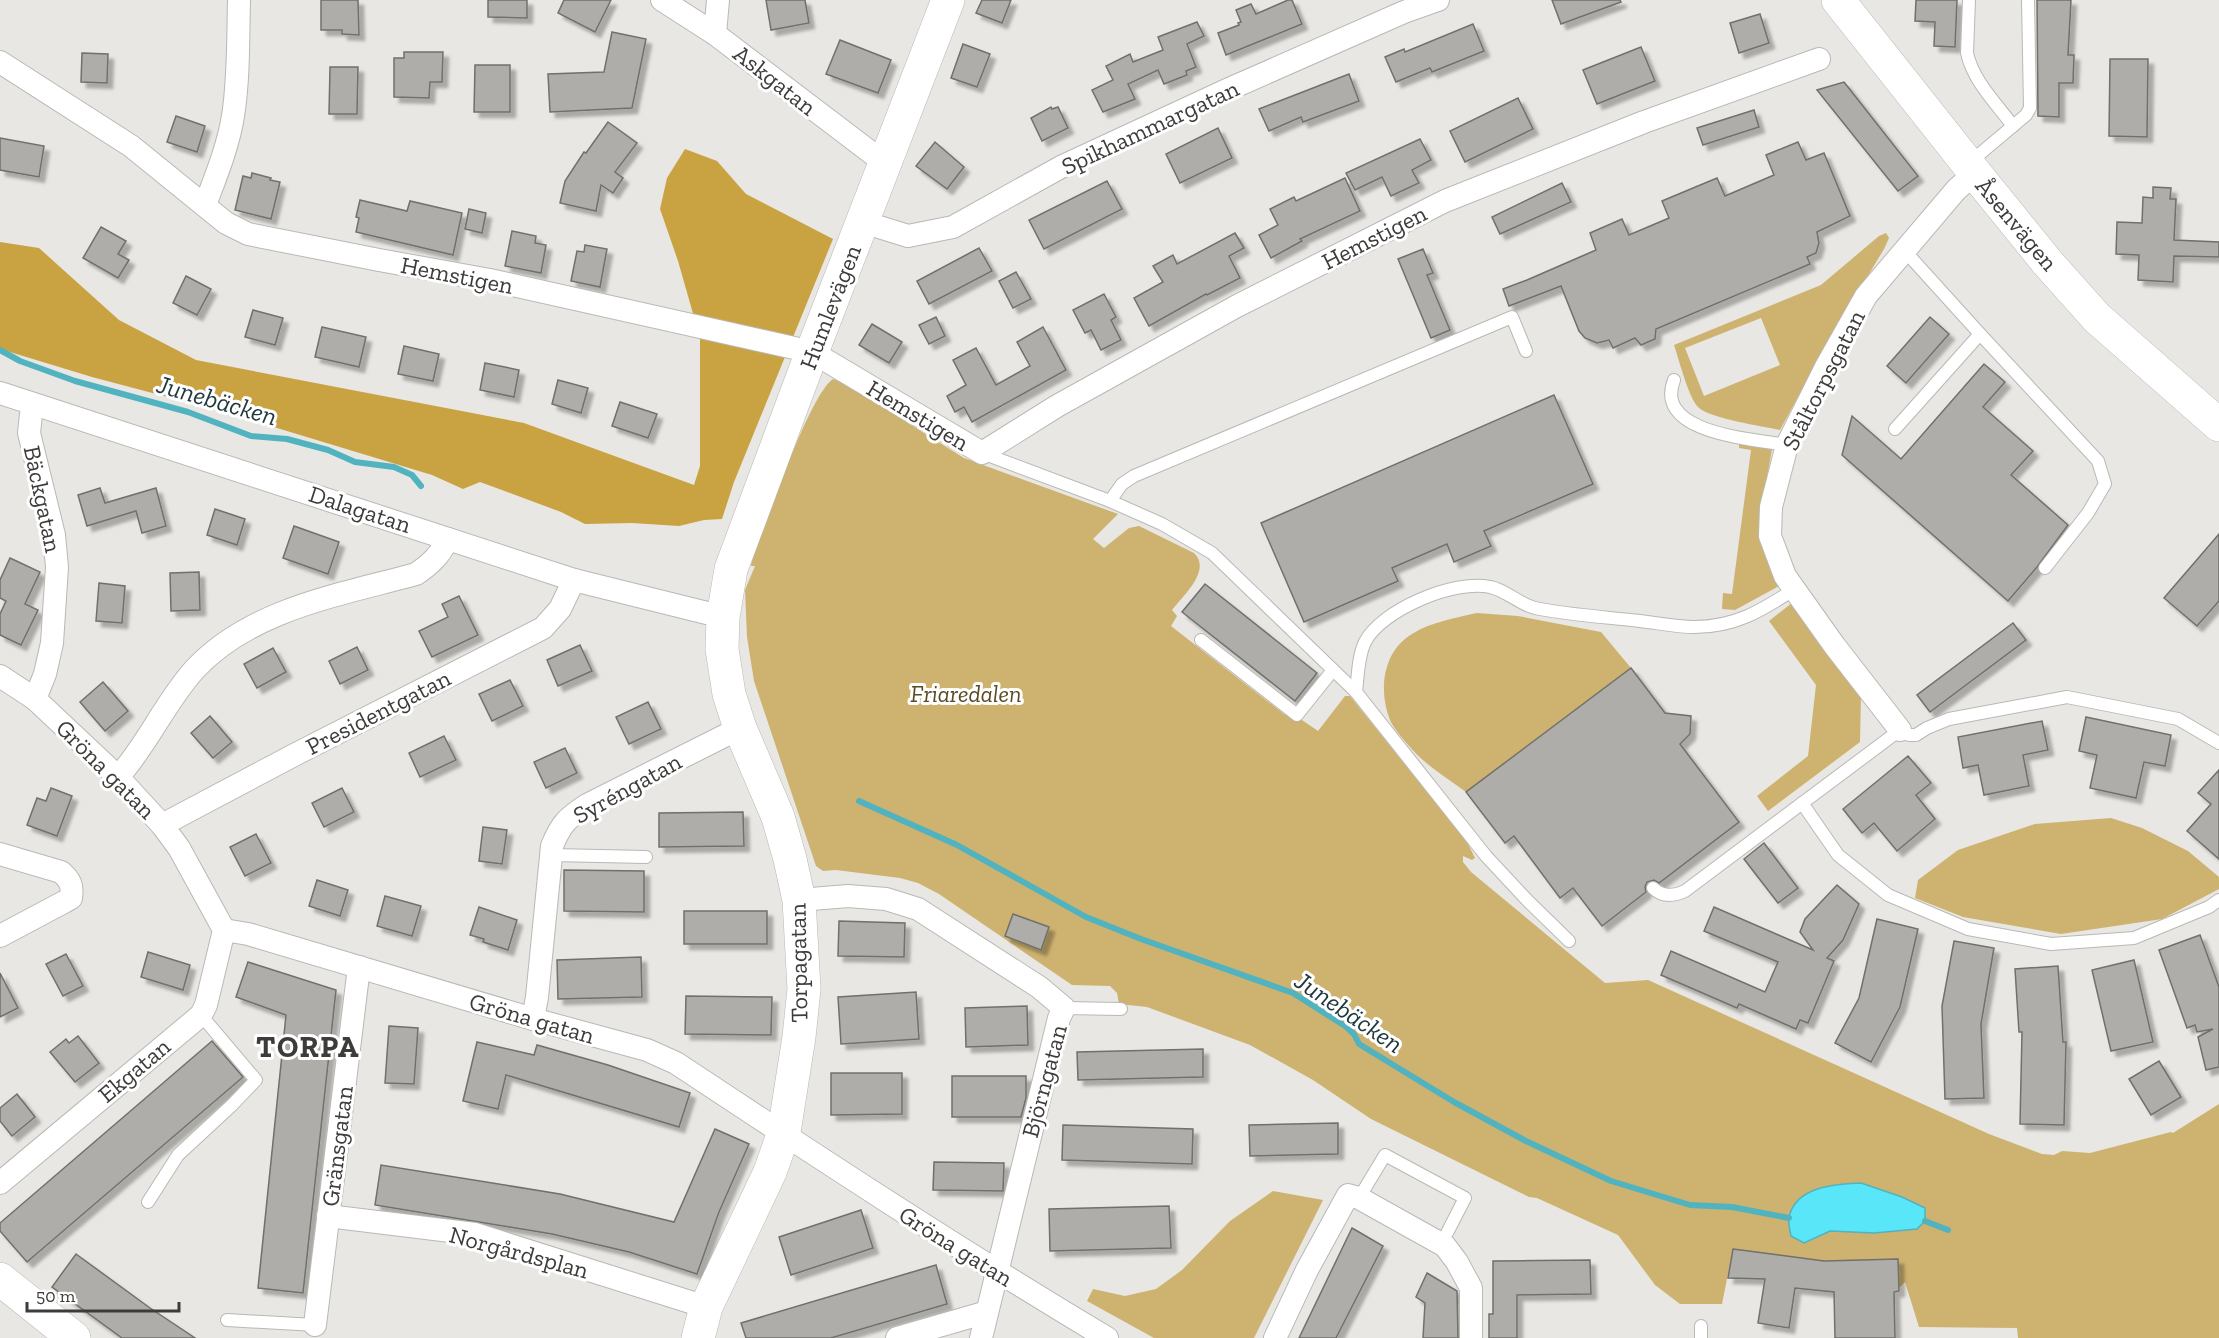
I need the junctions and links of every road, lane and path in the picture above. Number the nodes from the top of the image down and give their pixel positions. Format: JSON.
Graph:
{"nodes":[{"id":1,"x":239,"y":0,"type":"edge"},
{"id":2,"x":662,"y":0,"type":"edge"},
{"id":3,"x":718,"y":0,"type":"edge"},
{"id":4,"x":948,"y":0,"type":"edge"},
{"id":5,"x":1437,"y":0,"type":"edge"},
{"id":6,"x":1838,"y":0,"type":"edge"},
{"id":7,"x":1969,"y":0,"type":"edge"},
{"id":8,"x":2028,"y":0,"type":"edge"},
{"id":9,"x":715,"y":34,"type":"junction"},
{"id":10,"x":1819,"y":59,"type":"dead end"},
{"id":11,"x":0,"y":62,"type":"edge"},
{"id":12,"x":2013,"y":126,"type":"junction"},
{"id":13,"x":885,"y":164,"type":"junction"},
{"id":14,"x":1971,"y":168,"type":"junction"},
{"id":15,"x":206,"y":205,"type":"junction"},
{"id":16,"x":863,"y":222,"type":"junction"},
{"id":17,"x":1904,"y":250,"type":"junction"},
{"id":18,"x":1980,"y":334,"type":"junction"},
{"id":19,"x":1526,"y":351,"type":"dead end"},
{"id":20,"x":812,"y":352,"type":"junction"},
{"id":21,"x":1674,"y":380,"type":"dead end"},
{"id":22,"x":0,"y":393,"type":"edge"},
{"id":23,"x":32,"y":405,"type":"junction"},
{"id":24,"x":2219,"y":425,"type":"edge"},
{"id":25,"x":1895,"y":429,"type":"dead end"},
{"id":26,"x":1787,"y":444,"type":"junction"},
{"id":27,"x":982,"y":453,"type":"junction"},
{"id":28,"x":1110,"y":501,"type":"junction"},
{"id":29,"x":448,"y":539,"type":"junction"},
{"id":30,"x":2045,"y":568,"type":"dead end"},
{"id":31,"x":574,"y":580,"type":"junction"},
{"id":32,"x":1795,"y":589,"type":"junction"},
{"id":33,"x":723,"y":616,"type":"junction"},
{"id":34,"x":1201,"y":640,"type":"dead end"},
{"id":35,"x":1334,"y":670,"type":"junction"},
{"id":36,"x":0,"y":676,"type":"edge"},
{"id":37,"x":1356,"y":692,"type":"junction"},
{"id":38,"x":35,"y":699,"type":"junction"},
{"id":39,"x":740,"y":728,"type":"junction"},
{"id":40,"x":1900,"y":730,"type":"junction"},
{"id":41,"x":2219,"y":743,"type":"edge"},
{"id":42,"x":118,"y":777,"type":"junction"},
{"id":43,"x":1802,"y":803,"type":"junction"},
{"id":44,"x":162,"y":825,"type":"junction"},
{"id":45,"x":0,"y":854,"type":"edge"},
{"id":46,"x":552,"y":855,"type":"junction"},
{"id":47,"x":646,"y":857,"type":"dead end"},
{"id":48,"x":1653,"y":888,"type":"dead end"},
{"id":49,"x":799,"y":900,"type":"junction"},
{"id":50,"x":2219,"y":900,"type":"edge"},
{"id":51,"x":224,"y":930,"type":"junction"},
{"id":52,"x":0,"y":936,"type":"edge"},
{"id":53,"x":1569,"y":941,"type":"dead end"},
{"id":54,"x":359,"y":967,"type":"junction"},
{"id":55,"x":1064,"y":1008,"type":"junction"},
{"id":56,"x":1120,"y":1009,"type":"dead end"},
{"id":57,"x":201,"y":1015,"type":"junction"},
{"id":58,"x":533,"y":1019,"type":"junction"},
{"id":59,"x":784,"y":1132,"type":"junction"},
{"id":60,"x":0,"y":1183,"type":"edge"},
{"id":61,"x":1354,"y":1196,"type":"junction"},
{"id":62,"x":148,"y":1202,"type":"dead end"},
{"id":63,"x":328,"y":1216,"type":"junction"},
{"id":64,"x":1447,"y":1233,"type":"dead end"},
{"id":65,"x":996,"y":1272,"type":"junction"},
{"id":66,"x":0,"y":1279,"type":"edge"},
{"id":67,"x":706,"y":1307,"type":"junction"},
{"id":68,"x":987,"y":1312,"type":"junction"},
{"id":69,"x":227,"y":1320,"type":"dead end"},
{"id":70,"x":315,"y":1325,"type":"joint"},
{"id":71,"x":74,"y":1338,"type":"edge"},
{"id":72,"x":698,"y":1338,"type":"edge"},
{"id":73,"x":897,"y":1338,"type":"edge"},
{"id":74,"x":981,"y":1338,"type":"edge"},
{"id":75,"x":1107,"y":1338,"type":"edge"},
{"id":76,"x":1275,"y":1338,"type":"edge"},
{"id":77,"x":1471,"y":1338,"type":"edge"}],
"edges":[{"from":1,"to":15,"type":"street"},
{"from":2,"to":9,"type":"street","name":"Askgatan"},
{"from":3,"to":9,"type":"street"},
{"from":4,"to":13,"type":"street","name":"Humlevägen"},
{"from":5,"to":16,"type":"street","name":"Spikhammargatan"},
{"from":6,"to":14,"type":"street","name":"Åsenvägen"},
{"from":7,"to":12,"type":"lane"},
{"from":8,"to":12,"type":"lane"},
{"from":9,"to":13,"type":"street","name":"Askgatan"},
{"from":10,"to":27,"type":"street","name":"Hemstigen"},
{"from":11,"to":15,"type":"street","name":"Hemstigen"},
{"from":12,"to":14,"type":"lane"},
{"from":13,"to":16,"type":"street","name":"Humlevägen"},
{"from":14,"to":17,"type":"street","name":"Ståltorpsgatan"},
{"from":14,"to":24,"type":"street","name":"Åsenvägen"},
{"from":15,"to":20,"type":"street","name":"Hemstigen"},
{"from":16,"to":20,"type":"street","name":"Humlevägen"},
{"from":17,"to":18,"type":"lane"},
{"from":17,"to":26,"type":"street","name":"Ståltorpsgatan"},
{"from":18,"to":25,"type":"lane"},
{"from":18,"to":30,"type":"lane"},
{"from":19,"to":28,"type":"lane"},
{"from":20,"to":27,"type":"street","name":"Hemstigen"},
{"from":20,"to":33,"type":"street","name":"Humlevägen"},
{"from":21,"to":26,"type":"lane"},
{"from":22,"to":23,"type":"street","name":"Dalagatan"},
{"from":23,"to":29,"type":"street","name":"Dalagatan"},
{"from":23,"to":38,"type":"street","name":"Bäckgatan"},
{"from":26,"to":32,"type":"street","name":"Ståltorpsgatan"},
{"from":27,"to":28,"type":"lane"},
{"from":28,"to":35,"type":"lane"},
{"from":29,"to":31,"type":"street","name":"Dalagatan"},
{"from":29,"to":42,"type":"street"},
{"from":31,"to":33,"type":"street","name":"Dalagatan"},
{"from":31,"to":44,"type":"street","name":"Presidentgatan"},
{"from":32,"to":37,"type":"lane"},
{"from":32,"to":40,"type":"street","name":"Ståltorpsgatan"},
{"from":33,"to":39,"type":"street","name":"Torpagatan"},
{"from":34,"to":35,"type":"lane"},
{"from":35,"to":37,"type":"lane"},
{"from":36,"to":38,"type":"street","name":"Gröna gatan"},
{"from":37,"to":53,"type":"lane"},
{"from":38,"to":42,"type":"street","name":"Gröna gatan"},
{"from":39,"to":46,"type":"street","name":"Syréngatan"},
{"from":39,"to":49,"type":"street","name":"Torpagatan"},
{"from":40,"to":41,"type":"lane"},
{"from":40,"to":43,"type":"lane"},
{"from":42,"to":44,"type":"street","name":"Gröna gatan"},
{"from":43,"to":48,"type":"lane"},
{"from":43,"to":50,"type":"lane"},
{"from":44,"to":51,"type":"street","name":"Gröna gatan"},
{"from":45,"to":52,"type":"street"},
{"from":46,"to":47,"type":"lane"},
{"from":46,"to":58,"type":"street","name":"Syréngatan"},
{"from":49,"to":55,"type":"street","name":"Björngatan"},
{"from":49,"to":59,"type":"street","name":"Torpagatan"},
{"from":51,"to":54,"type":"street","name":"Gröna gatan"},
{"from":51,"to":57,"type":"street"},
{"from":54,"to":58,"type":"street","name":"Gröna gatan"},
{"from":54,"to":63,"type":"street","name":"Gränsgatan"},
{"from":55,"to":56,"type":"lane"},
{"from":55,"to":65,"type":"street","name":"Björngatan"},
{"from":57,"to":60,"type":"street","name":"Ekgatan"},
{"from":57,"to":62,"type":"lane"},
{"from":58,"to":59,"type":"street","name":"Gröna gatan"},
{"from":59,"to":65,"type":"street","name":"Gröna gatan"},
{"from":59,"to":67,"type":"street","name":"Torpagatan"},
{"from":61,"to":64,"type":"lane"},
{"from":61,"to":76,"type":"street"},
{"from":61,"to":77,"type":"street"},
{"from":63,"to":67,"type":"street","name":"Norgårdsplan"},
{"from":63,"to":70,"type":"street","name":"Gränsgatan"},
{"from":65,"to":68,"type":"street","name":"Björngatan"},
{"from":65,"to":75,"type":"street","name":"Gröna gatan"},
{"from":66,"to":71,"type":"street"},
{"from":67,"to":72,"type":"street","name":"Torpagatan"},
{"from":68,"to":73,"type":"street"},
{"from":68,"to":74,"type":"street","name":"Björngatan"},
{"from":69,"to":70,"type":"lane"}]}
